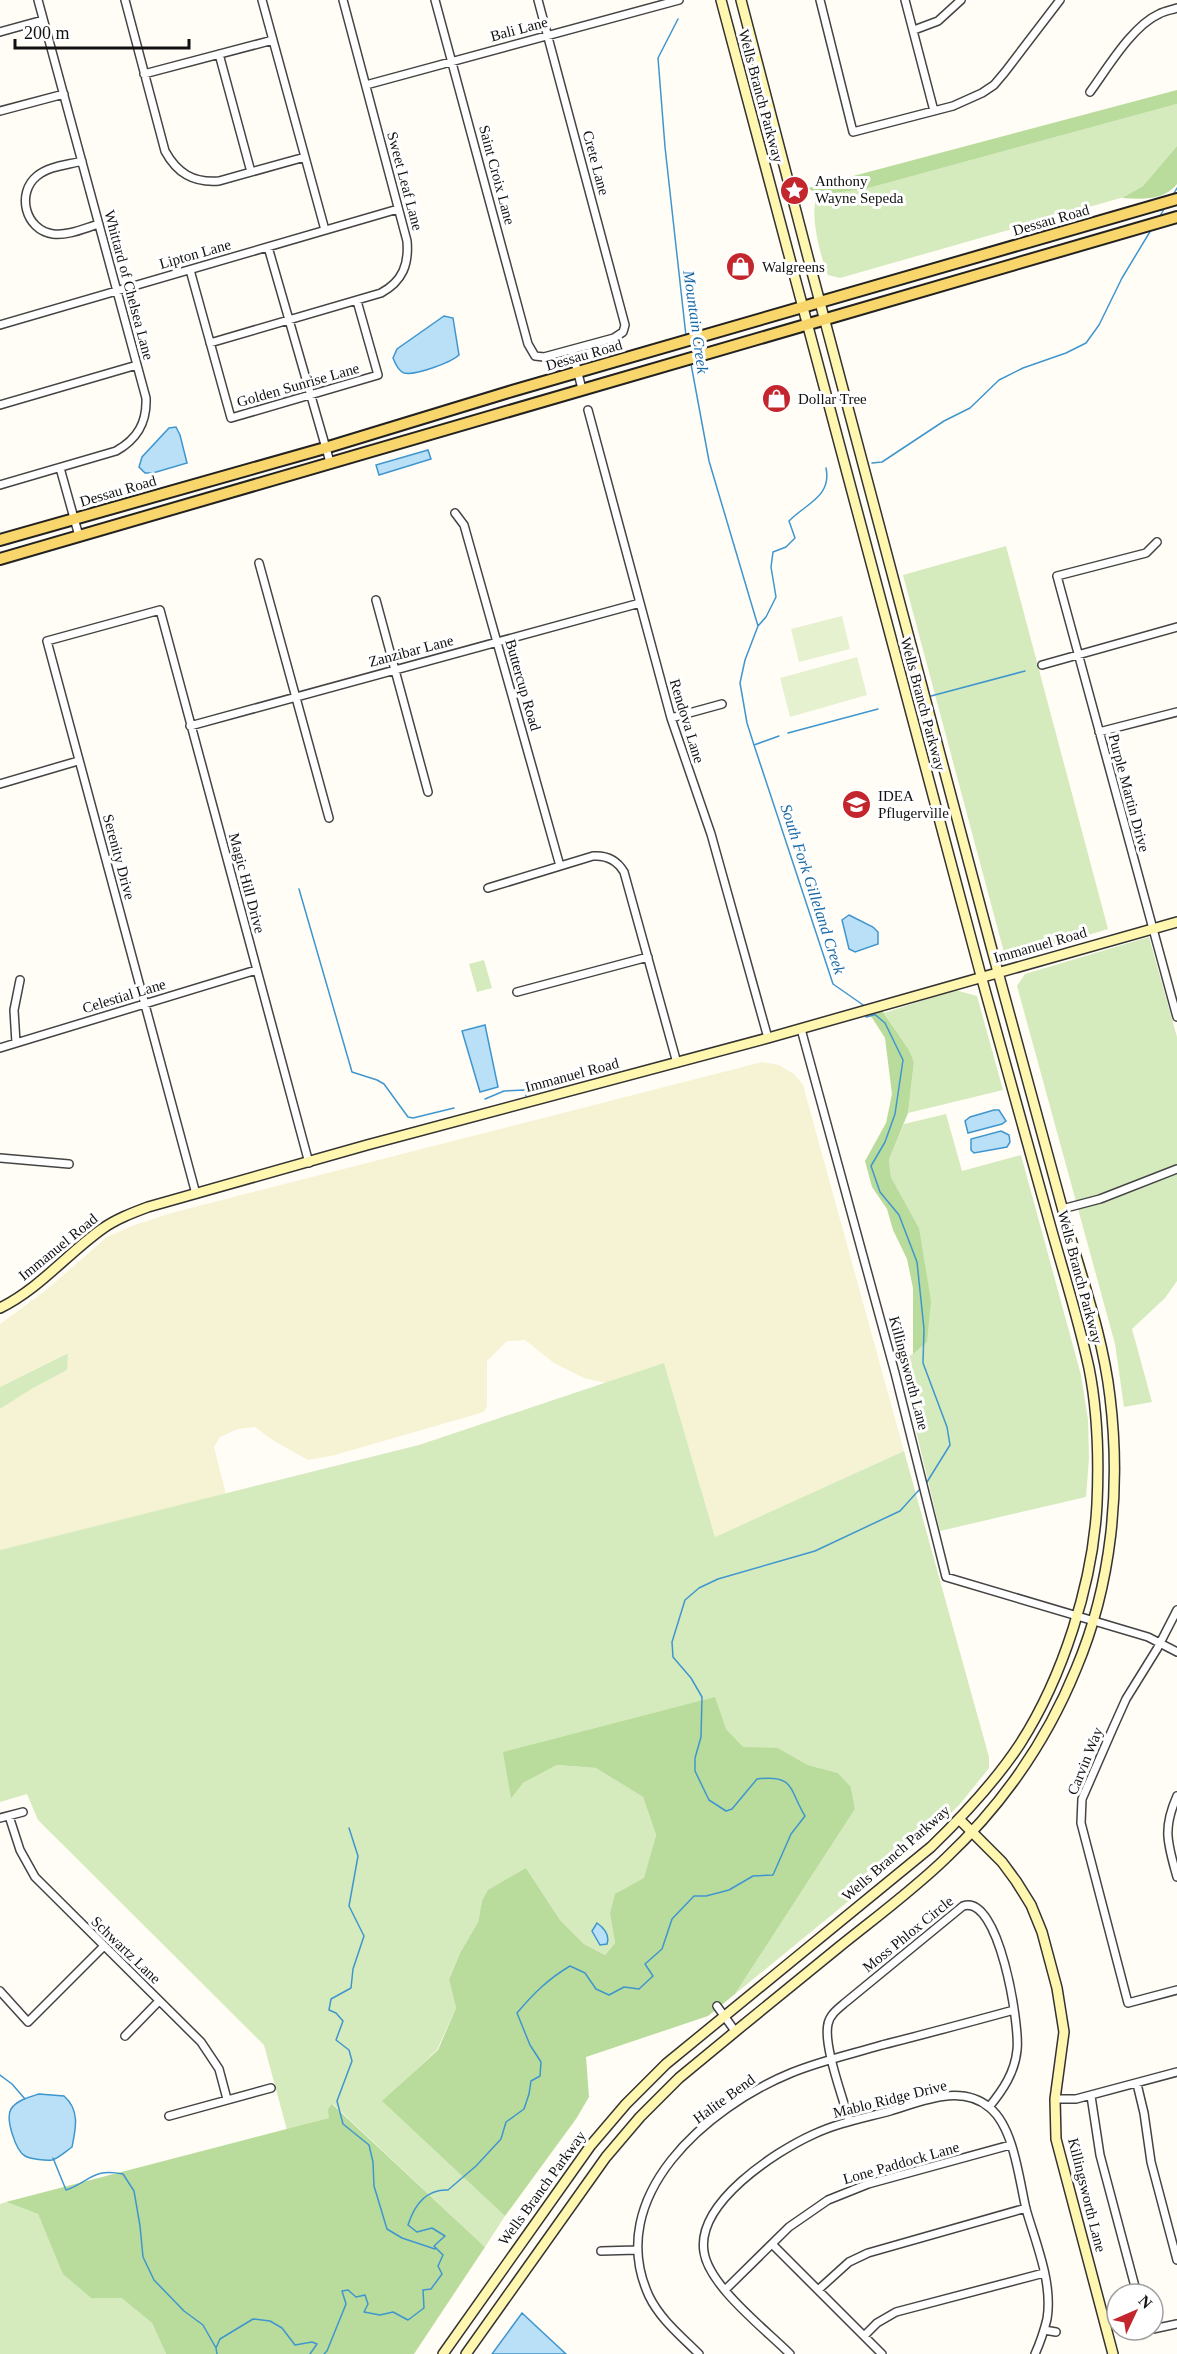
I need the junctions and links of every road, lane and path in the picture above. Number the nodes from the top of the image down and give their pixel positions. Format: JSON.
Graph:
{"nodes":[{"id":1,"x":38,"y":0,"type":"edge"},
{"id":2,"x":125,"y":0,"type":"edge"},
{"id":3,"x":262,"y":0,"type":"edge"},
{"id":4,"x":343,"y":0,"type":"edge"},
{"id":5,"x":435,"y":0,"type":"edge"},
{"id":6,"x":538,"y":0,"type":"edge"},
{"id":7,"x":679,"y":0,"type":"edge"},
{"id":8,"x":721,"y":0,"type":"edge"},
{"id":9,"x":741,"y":0,"type":"edge"},
{"id":10,"x":820,"y":0,"type":"edge"},
{"id":11,"x":905,"y":0,"type":"edge"},
{"id":12,"x":961,"y":0,"type":"edge"},
{"id":13,"x":1060,"y":0,"type":"edge"},
{"id":14,"x":1177,"y":8,"type":"edge"},
{"id":15,"x":43,"y":20,"type":"junction"},
{"id":16,"x":914,"y":30,"type":"junction"},
{"id":17,"x":0,"y":32,"type":"edge"},
{"id":18,"x":547,"y":35,"type":"junction"},
{"id":19,"x":273,"y":40,"type":"junction"},
{"id":20,"x":219,"y":54,"type":"junction"},
{"id":21,"x":452,"y":62,"type":"junction"},
{"id":22,"x":144,"y":74,"type":"junction"},
{"id":23,"x":366,"y":85,"type":"junction"},
{"id":24,"x":1090,"y":92,"type":"dead end"},
{"id":25,"x":64,"y":94,"type":"junction"},
{"id":26,"x":0,"y":111,"type":"edge"},
{"id":27,"x":934,"y":111,"type":"junction"},
{"id":28,"x":305,"y":157,"type":"junction"},
{"id":29,"x":82,"y":161,"type":"junction"},
{"id":30,"x":251,"y":172,"type":"junction"},
{"id":31,"x":1177,"y":199,"type":"edge"},
{"id":32,"x":793,"y":201,"type":"junction"},
{"id":33,"x":774,"y":206,"type":"junction"},
{"id":34,"x":398,"y":209,"type":"junction"},
{"id":35,"x":1177,"y":217,"type":"edge"},
{"id":36,"x":99,"y":224,"type":"junction"},
{"id":37,"x":325,"y":230,"type":"junction"},
{"id":38,"x":268,"y":247,"type":"junction"},
{"id":39,"x":190,"y":270,"type":"junction"},
{"id":40,"x":117,"y":291,"type":"junction"},
{"id":41,"x":357,"y":301,"type":"junction"},
{"id":42,"x":819,"y":303,"type":"junction"},
{"id":43,"x":801,"y":308,"type":"junction"},
{"id":44,"x":823,"y":320,"type":"junction"},
{"id":45,"x":289,"y":321,"type":"junction"},
{"id":46,"x":0,"y":325,"type":"edge"},
{"id":47,"x":805,"y":325,"type":"junction"},
{"id":48,"x":210,"y":343,"type":"junction"},
{"id":49,"x":572,"y":350,"type":"junction"},
{"id":50,"x":137,"y":365,"type":"junction"},
{"id":51,"x":578,"y":373,"type":"junction"},
{"id":52,"x":582,"y":389,"type":"junction"},
{"id":53,"x":310,"y":395,"type":"junction"},
{"id":54,"x":0,"y":405,"type":"edge"},
{"id":55,"x":588,"y":410,"type":"dead end"},
{"id":56,"x":851,"y":422,"type":"junction"},
{"id":57,"x":832,"y":427,"type":"junction"},
{"id":58,"x":325,"y":448,"type":"junction"},
{"id":59,"x":330,"y":462,"type":"junction"},
{"id":60,"x":60,"y":468,"type":"junction"},
{"id":61,"x":0,"y":485,"type":"edge"},
{"id":62,"x":455,"y":513,"type":"dead end"},
{"id":63,"x":75,"y":518,"type":"junction"},
{"id":64,"x":79,"y":536,"type":"junction"},
{"id":65,"x":0,"y":540,"type":"edge"},
{"id":66,"x":1157,"y":542,"type":"dead end"},
{"id":67,"x":0,"y":559,"type":"edge"},
{"id":68,"x":259,"y":562,"type":"dead end"},
{"id":69,"x":890,"y":569,"type":"junction"},
{"id":70,"x":872,"y":574,"type":"junction"},
{"id":71,"x":376,"y":600,"type":"dead end"},
{"id":72,"x":640,"y":603,"type":"junction"},
{"id":73,"x":160,"y":610,"type":"joint"},
{"id":74,"x":1177,"y":627,"type":"edge"},
{"id":75,"x":497,"y":642,"type":"junction"},
{"id":76,"x":1077,"y":653,"type":"junction"},
{"id":77,"x":1042,"y":665,"type":"dead end"},
{"id":78,"x":395,"y":669,"type":"junction"},
{"id":79,"x":296,"y":697,"type":"junction"},
{"id":80,"x":925,"y":698,"type":"junction"},
{"id":81,"x":907,"y":703,"type":"junction"},
{"id":82,"x":722,"y":704,"type":"dead end"},
{"id":83,"x":1177,"y":712,"type":"edge"},
{"id":84,"x":671,"y":718,"type":"junction"},
{"id":85,"x":190,"y":726,"type":"junction"},
{"id":86,"x":1099,"y":732,"type":"junction"},
{"id":87,"x":78,"y":761,"type":"junction"},
{"id":88,"x":0,"y":784,"type":"edge"},
{"id":89,"x":428,"y":792,"type":"dead end"},
{"id":90,"x":329,"y":818,"type":"dead end"},
{"id":91,"x":560,"y":866,"type":"junction"},
{"id":92,"x":488,"y":888,"type":"dead end"},
{"id":93,"x":1177,"y":922,"type":"edge"},
{"id":94,"x":1152,"y":929,"type":"junction"},
{"id":95,"x":648,"y":957,"type":"junction"},
{"id":96,"x":256,"y":970,"type":"junction"},
{"id":97,"x":998,"y":972,"type":"junction"},
{"id":98,"x":981,"y":977,"type":"junction"},
{"id":99,"x":20,"y":980,"type":"dead end"},
{"id":100,"x":517,"y":992,"type":"dead end"},
{"id":101,"x":145,"y":1004,"type":"junction"},
{"id":102,"x":1177,"y":1017,"type":"edge"},
{"id":103,"x":801,"y":1029,"type":"junction"},
{"id":104,"x":768,"y":1038,"type":"junction"},
{"id":105,"x":16,"y":1043,"type":"junction"},
{"id":106,"x":0,"y":1048,"type":"edge"},
{"id":107,"x":677,"y":1063,"type":"junction"},
{"id":108,"x":0,"y":1158,"type":"edge"},
{"id":109,"x":309,"y":1163,"type":"junction"},
{"id":110,"x":69,"y":1164,"type":"dead end"},
{"id":111,"x":1177,"y":1169,"type":"edge"},
{"id":112,"x":196,"y":1194,"type":"junction"},
{"id":113,"x":1062,"y":1209,"type":"junction"},
{"id":114,"x":0,"y":1308,"type":"edge"},
{"id":115,"x":1177,"y":1610,"type":"edge"},
{"id":116,"x":1078,"y":1616,"type":"junction"},
{"id":117,"x":1094,"y":1620,"type":"junction"},
{"id":118,"x":1160,"y":1643,"type":"junction"},
{"id":119,"x":1177,"y":1652,"type":"edge"},
{"id":120,"x":1177,"y":1797,"type":"edge"},
{"id":121,"x":23,"y":1812,"type":"dead end"},
{"id":122,"x":1173,"y":1814,"type":"edge"},
{"id":123,"x":9,"y":1816,"type":"junction"},
{"id":124,"x":0,"y":1818,"type":"edge"},
{"id":125,"x":959,"y":1820,"type":"junction"},
{"id":126,"x":972,"y":1832,"type":"junction"},
{"id":127,"x":1177,"y":1877,"type":"edge"},
{"id":128,"x":103,"y":1947,"type":"junction"},
{"id":129,"x":1177,"y":1990,"type":"edge"},
{"id":130,"x":0,"y":1991,"type":"edge"},
{"id":131,"x":159,"y":2001,"type":"junction"},
{"id":132,"x":717,"y":2006,"type":"dead end"},
{"id":133,"x":1014,"y":2010,"type":"junction"},
{"id":134,"x":724,"y":2016,"type":"junction"},
{"id":135,"x":735,"y":2031,"type":"junction"},
{"id":136,"x":125,"y":2036,"type":"dead end"},
{"id":137,"x":832,"y":2059,"type":"junction"},
{"id":138,"x":1177,"y":2072,"type":"edge"},
{"id":139,"x":1137,"y":2084,"type":"junction"},
{"id":140,"x":271,"y":2088,"type":"dead end"},
{"id":141,"x":1091,"y":2096,"type":"junction"},
{"id":142,"x":227,"y":2099,"type":"junction"},
{"id":143,"x":1055,"y":2099,"type":"junction"},
{"id":144,"x":989,"y":2107,"type":"junction"},
{"id":145,"x":169,"y":2116,"type":"dead end"},
{"id":146,"x":849,"y":2120,"type":"junction"},
{"id":147,"x":1010,"y":2145,"type":"junction"},
{"id":148,"x":1026,"y":2208,"type":"junction"},
{"id":149,"x":772,"y":2244,"type":"junction"},
{"id":150,"x":637,"y":2250,"type":"junction"},
{"id":151,"x":601,"y":2251,"type":"dead end"},
{"id":152,"x":1177,"y":2260,"type":"edge"},
{"id":153,"x":1044,"y":2273,"type":"junction"},
{"id":154,"x":1134,"y":2282,"type":"edge"},
{"id":155,"x":725,"y":2290,"type":"junction"},
{"id":156,"x":818,"y":2290,"type":"junction"},
{"id":157,"x":1044,"y":2330,"type":"junction"},
{"id":158,"x":1056,"y":2332,"type":"dead end"},
{"id":159,"x":864,"y":2336,"type":"junction"},
{"id":160,"x":443,"y":2354,"type":"edge"},
{"id":161,"x":466,"y":2354,"type":"edge"},
{"id":162,"x":699,"y":2354,"type":"edge"},
{"id":163,"x":790,"y":2354,"type":"edge"},
{"id":164,"x":882,"y":2354,"type":"edge"},
{"id":165,"x":1035,"y":2354,"type":"edge"},
{"id":166,"x":1113,"y":2354,"type":"edge"}],
"edges":[{"from":1,"to":15,"type":"street","name":"Whittard of Chelsea Lane"},
{"from":2,"to":22,"type":"street"},
{"from":3,"to":19,"type":"street"},
{"from":4,"to":23,"type":"street","name":"Sweet Leaf Lane"},
{"from":5,"to":21,"type":"street","name":"Saint Croix Lane"},
{"from":6,"to":18,"type":"street","name":"Crete Lane"},
{"from":7,"to":18,"type":"street","name":"Bali Lane"},
{"from":8,"to":33,"type":"street","name":"Wells Branch Parkway"},
{"from":9,"to":32,"type":"street","name":"Wells Branch Parkway"},
{"from":10,"to":27,"type":"street"},
{"from":11,"to":16,"type":"street"},
{"from":12,"to":16,"type":"street"},
{"from":13,"to":27,"type":"street"},
{"from":14,"to":24,"type":"street"},
{"from":15,"to":17,"type":"street"},
{"from":15,"to":25,"type":"street","name":"Whittard of Chelsea Lane"},
{"from":16,"to":27,"type":"street"},
{"from":18,"to":21,"type":"street","name":"Bali Lane"},
{"from":18,"to":49,"type":"street","name":"Crete Lane"},
{"from":19,"to":20,"type":"street"},
{"from":19,"to":28,"type":"street"},
{"from":20,"to":22,"type":"street"},
{"from":20,"to":30,"type":"street"},
{"from":21,"to":23,"type":"street","name":"Bali Lane"},
{"from":21,"to":49,"type":"street","name":"Saint Croix Lane"},
{"from":22,"to":30,"type":"street"},
{"from":23,"to":34,"type":"street","name":"Sweet Leaf Lane"},
{"from":25,"to":26,"type":"street"},
{"from":25,"to":29,"type":"street","name":"Whittard of Chelsea Lane"},
{"from":28,"to":30,"type":"street"},
{"from":28,"to":37,"type":"street"},
{"from":29,"to":36,"type":"street","name":"Whittard of Chelsea Lane"},
{"from":29,"to":36,"type":"street"},
{"from":31,"to":42,"type":"main road","name":"Dessau Road"},
{"from":32,"to":33,"type":"street"},
{"from":32,"to":42,"type":"street","name":"Wells Branch Parkway"},
{"from":33,"to":43,"type":"street","name":"Wells Branch Parkway"},
{"from":34,"to":37,"type":"street","name":"Lipton Lane"},
{"from":34,"to":41,"type":"street","name":"Sweet Leaf Lane"},
{"from":35,"to":44,"type":"main road"},
{"from":36,"to":40,"type":"street","name":"Whittard of Chelsea Lane"},
{"from":37,"to":38,"type":"street","name":"Lipton Lane"},
{"from":38,"to":39,"type":"street","name":"Lipton Lane"},
{"from":38,"to":45,"type":"street"},
{"from":39,"to":40,"type":"street","name":"Lipton Lane"},
{"from":39,"to":48,"type":"street","name":"Golden Sunrise Lane"},
{"from":40,"to":46,"type":"street","name":"Lipton Lane"},
{"from":40,"to":50,"type":"street","name":"Whittard of Chelsea Lane"},
{"from":41,"to":45,"type":"street","name":"Sweet Leaf Lane"},
{"from":41,"to":53,"type":"street","name":"Golden Sunrise Lane"},
{"from":42,"to":43,"type":"main road","name":"Dessau Road"},
{"from":42,"to":44,"type":"street","name":"Wells Branch Parkway"},
{"from":43,"to":47,"type":"street","name":"Wells Branch Parkway"},
{"from":43,"to":51,"type":"main road","name":"Dessau Road"},
{"from":44,"to":47,"type":"main road"},
{"from":44,"to":56,"type":"street","name":"Wells Branch Parkway"},
{"from":45,"to":48,"type":"street","name":"Sweet Leaf Lane"},
{"from":45,"to":53,"type":"street"},
{"from":47,"to":52,"type":"main road"},
{"from":47,"to":57,"type":"street","name":"Wells Branch Parkway"},
{"from":48,"to":53,"type":"street","name":"Golden Sunrise Lane"},
{"from":49,"to":51,"type":"street"},
{"from":50,"to":54,"type":"street"},
{"from":50,"to":60,"type":"street","name":"Whittard of Chelsea Lane"},
{"from":51,"to":52,"type":"street"},
{"from":51,"to":58,"type":"main road","name":"Dessau Road"},
{"from":52,"to":59,"type":"main road"},
{"from":53,"to":58,"type":"street"},
{"from":55,"to":72,"type":"street","name":"Rendova Lane"},
{"from":56,"to":57,"type":"street"},
{"from":56,"to":69,"type":"street","name":"Wells Branch Parkway"},
{"from":57,"to":70,"type":"street","name":"Wells Branch Parkway"},
{"from":58,"to":59,"type":"street"},
{"from":58,"to":63,"type":"main road","name":"Dessau Road"},
{"from":59,"to":64,"type":"main road"},
{"from":60,"to":61,"type":"street","name":"Whittard of Chelsea Lane"},
{"from":60,"to":63,"type":"street"},
{"from":62,"to":75,"type":"street","name":"Buttercup Road"},
{"from":63,"to":64,"type":"street"},
{"from":63,"to":65,"type":"main road","name":"Dessau Road"},
{"from":64,"to":67,"type":"main road"},
{"from":66,"to":76,"type":"street","name":"Purple Martin Drive"},
{"from":68,"to":79,"type":"street"},
{"from":69,"to":70,"type":"street"},
{"from":69,"to":80,"type":"street","name":"Wells Branch Parkway"},
{"from":70,"to":81,"type":"street","name":"Wells Branch Parkway"},
{"from":71,"to":78,"type":"street"},
{"from":72,"to":75,"type":"street","name":"Zanzibar Lane"},
{"from":72,"to":84,"type":"street","name":"Rendova Lane"},
{"from":73,"to":85,"type":"street","name":"Magic Hill Drive"},
{"from":73,"to":87,"type":"street","name":"Serenity Drive"},
{"from":74,"to":76,"type":"street"},
{"from":75,"to":78,"type":"street","name":"Zanzibar Lane"},
{"from":75,"to":91,"type":"street","name":"Buttercup Road"},
{"from":76,"to":77,"type":"street"},
{"from":76,"to":86,"type":"street","name":"Purple Martin Drive"},
{"from":78,"to":79,"type":"street","name":"Zanzibar Lane"},
{"from":78,"to":89,"type":"street"},
{"from":79,"to":85,"type":"street","name":"Zanzibar Lane"},
{"from":79,"to":90,"type":"street"},
{"from":80,"to":81,"type":"street"},
{"from":80,"to":97,"type":"street","name":"Wells Branch Parkway"},
{"from":81,"to":98,"type":"street","name":"Wells Branch Parkway"},
{"from":82,"to":84,"type":"street"},
{"from":83,"to":86,"type":"street"},
{"from":84,"to":104,"type":"street","name":"Rendova Lane"},
{"from":85,"to":96,"type":"street","name":"Magic Hill Drive"},
{"from":86,"to":94,"type":"street","name":"Purple Martin Drive"},
{"from":87,"to":88,"type":"street"},
{"from":87,"to":101,"type":"street","name":"Serenity Drive"},
{"from":91,"to":92,"type":"street"},
{"from":91,"to":95,"type":"street"},
{"from":93,"to":94,"type":"street","name":"Immanuel Road"},
{"from":94,"to":97,"type":"street","name":"Immanuel Road"},
{"from":94,"to":102,"type":"street","name":"Purple Martin Drive"},
{"from":95,"to":100,"type":"street"},
{"from":95,"to":107,"type":"street"},
{"from":96,"to":101,"type":"street","name":"Celestial Lane"},
{"from":96,"to":109,"type":"street","name":"Magic Hill Drive"},
{"from":97,"to":98,"type":"street","name":"Immanuel Road"},
{"from":97,"to":113,"type":"street","name":"Wells Branch Parkway"},
{"from":98,"to":103,"type":"street","name":"Immanuel Road"},
{"from":98,"to":116,"type":"street","name":"Wells Branch Parkway"},
{"from":99,"to":105,"type":"street"},
{"from":101,"to":105,"type":"street","name":"Celestial Lane"},
{"from":101,"to":112,"type":"street","name":"Serenity Drive"},
{"from":103,"to":104,"type":"street","name":"Immanuel Road"},
{"from":103,"to":116,"type":"street","name":"Killingsworth Lane"},
{"from":104,"to":107,"type":"street","name":"Immanuel Road"},
{"from":105,"to":106,"type":"street","name":"Celestial Lane"},
{"from":107,"to":109,"type":"street","name":"Immanuel Road"},
{"from":108,"to":110,"type":"street"},
{"from":109,"to":112,"type":"street","name":"Immanuel Road"},
{"from":111,"to":113,"type":"street"},
{"from":112,"to":114,"type":"street","name":"Immanuel Road"},
{"from":113,"to":117,"type":"street","name":"Wells Branch Parkway"},
{"from":115,"to":118,"type":"street","name":"Carvin Way"},
{"from":116,"to":117,"type":"street","name":"Killingsworth Lane"},
{"from":116,"to":125,"type":"street","name":"Wells Branch Parkway"},
{"from":117,"to":118,"type":"street","name":"Killingsworth Lane"},
{"from":117,"to":126,"type":"street","name":"Wells Branch Parkway"},
{"from":118,"to":119,"type":"street","name":"Killingsworth Lane"},
{"from":118,"to":129,"type":"street","name":"Carvin Way"},
{"from":120,"to":122,"type":"street"},
{"from":121,"to":123,"type":"street"},
{"from":122,"to":127,"type":"street"},
{"from":123,"to":124,"type":"street"},
{"from":123,"to":128,"type":"street","name":"Schwartz Lane"},
{"from":125,"to":126,"type":"street","name":"Killingsworth Lane"},
{"from":125,"to":134,"type":"street","name":"Wells Branch Parkway"},
{"from":126,"to":135,"type":"street","name":"Wells Branch Parkway"},
{"from":126,"to":143,"type":"street","name":"Killingsworth Lane"},
{"from":128,"to":130,"type":"street"},
{"from":128,"to":131,"type":"street","name":"Schwartz Lane"},
{"from":131,"to":136,"type":"street"},
{"from":131,"to":142,"type":"street","name":"Schwartz Lane"},
{"from":132,"to":134,"type":"street"},
{"from":133,"to":137,"type":"street","name":"Halite Bend"},
{"from":133,"to":137,"type":"street","name":"Moss Phlox Circle"},
{"from":133,"to":144,"type":"street","name":"Moss Phlox Circle"},
{"from":134,"to":135,"type":"street"},
{"from":134,"to":160,"type":"street","name":"Wells Branch Parkway"},
{"from":135,"to":161,"type":"street","name":"Wells Branch Parkway"},
{"from":137,"to":146,"type":"street","name":"Moss Phlox Circle"},
{"from":137,"to":150,"type":"street","name":"Halite Bend"},
{"from":138,"to":139,"type":"street"},
{"from":139,"to":141,"type":"street"},
{"from":139,"to":152,"type":"street"},
{"from":140,"to":142,"type":"street"},
{"from":141,"to":143,"type":"street"},
{"from":141,"to":154,"type":"street"},
{"from":142,"to":145,"type":"street"},
{"from":143,"to":166,"type":"street","name":"Killingsworth Lane"},
{"from":144,"to":146,"type":"street","name":"Mablo Ridge Drive"},
{"from":144,"to":147,"type":"street"},
{"from":146,"to":155,"type":"street","name":"Mablo Ridge Drive"},
{"from":147,"to":148,"type":"street"},
{"from":147,"to":149,"type":"street","name":"Lone Paddock Lane"},
{"from":148,"to":153,"type":"street"},
{"from":148,"to":156,"type":"street"},
{"from":149,"to":155,"type":"street","name":"Lone Paddock Lane"},
{"from":149,"to":156,"type":"street"},
{"from":150,"to":151,"type":"street"},
{"from":150,"to":162,"type":"street","name":"Halite Bend"},
{"from":153,"to":157,"type":"street"},
{"from":153,"to":159,"type":"street"},
{"from":155,"to":163,"type":"street","name":"Mablo Ridge Drive"},
{"from":156,"to":159,"type":"street"},
{"from":157,"to":158,"type":"street"},
{"from":157,"to":165,"type":"street"},
{"from":159,"to":164,"type":"street"}]}
